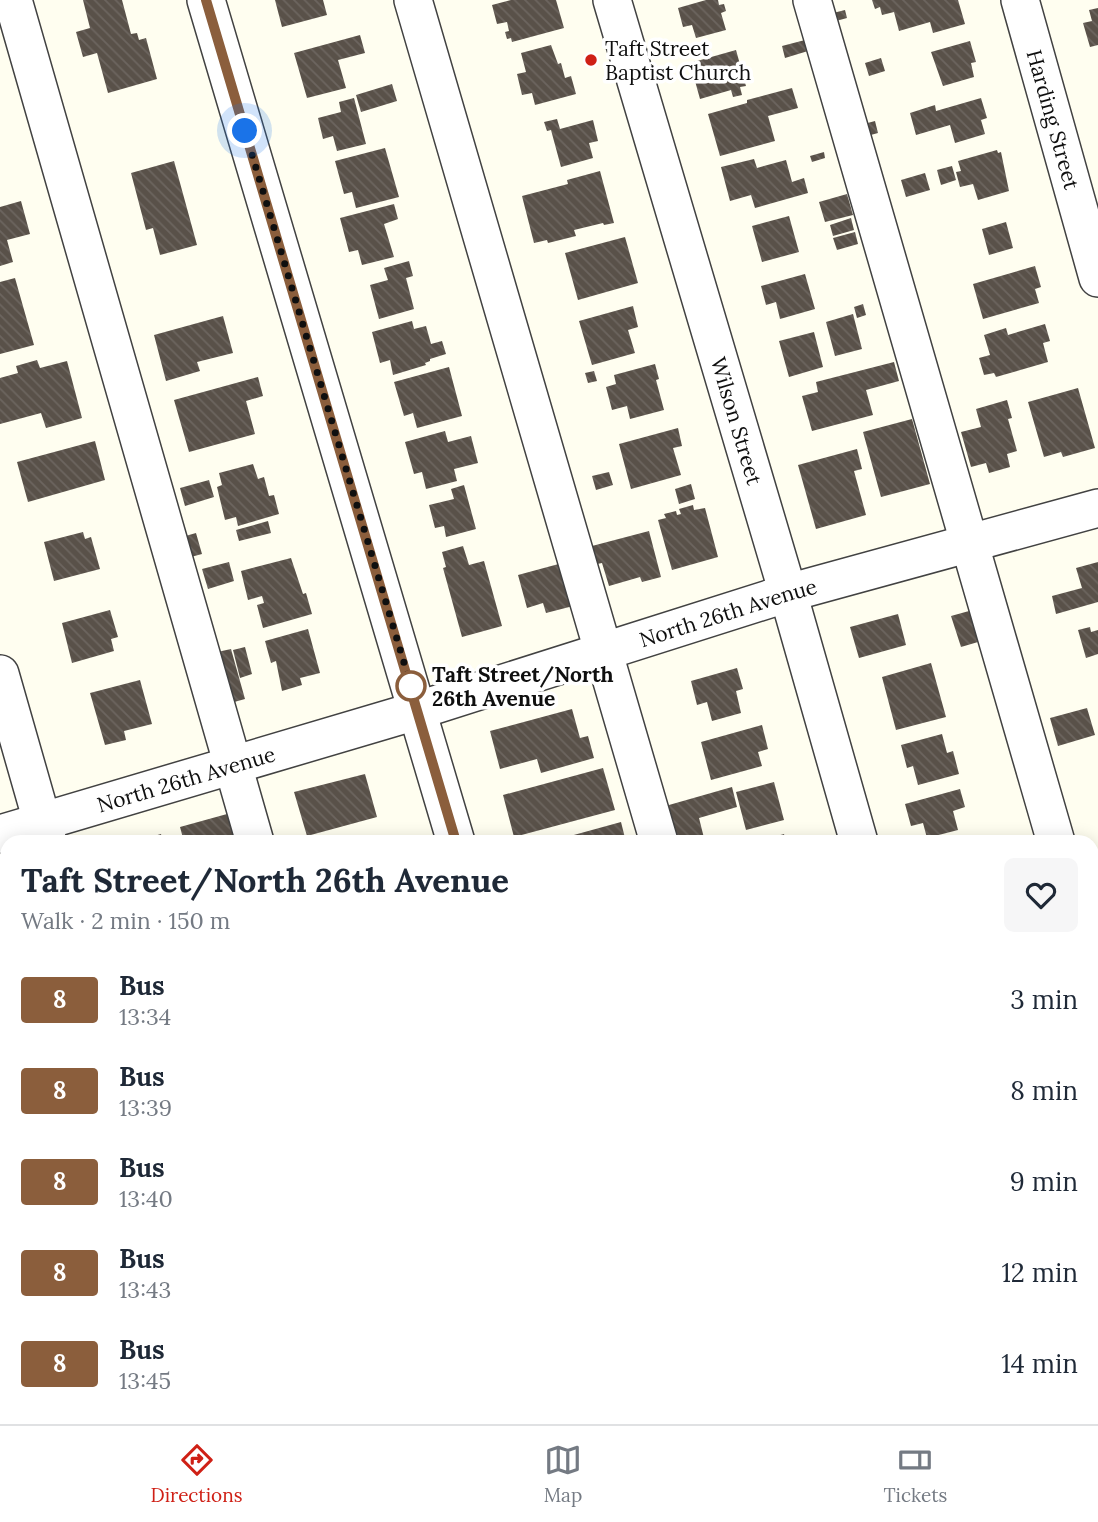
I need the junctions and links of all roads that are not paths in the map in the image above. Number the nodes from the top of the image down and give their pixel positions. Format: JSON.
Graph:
{"nodes":[{"id":1,"x":13,"y":0,"type":"edge"},
{"id":2,"x":206,"y":0,"type":"edge"},
{"id":3,"x":413,"y":0,"type":"edge"},
{"id":4,"x":612,"y":0,"type":"edge"},
{"id":5,"x":812,"y":0,"type":"edge"},
{"id":6,"x":1020,"y":0,"type":"edge"},
{"id":7,"x":1098,"y":278,"type":"edge"},
{"id":8,"x":1098,"y":508,"type":"edge"},
{"id":9,"x":969,"y":543,"type":"junction"},
{"id":10,"x":788,"y":593,"type":"junction"},
{"id":11,"x":604,"y":652,"type":"junction"},
{"id":12,"x":0,"y":674,"type":"edge"},
{"id":13,"x":419,"y":710,"type":"junction"},
{"id":14,"x":232,"y":765,"type":"junction"},
{"id":15,"x":45,"y":832,"type":"edge"},
{"id":16,"x":0,"y":834,"type":"edge"},
{"id":17,"x":253,"y":835,"type":"edge"},
{"id":18,"x":454,"y":835,"type":"edge"},
{"id":19,"x":657,"y":835,"type":"edge"},
{"id":20,"x":857,"y":835,"type":"edge"},
{"id":21,"x":1054,"y":835,"type":"edge"}],
"edges":[{"from":1,"to":14,"type":"street"},
{"from":2,"to":13,"type":"street"},
{"from":3,"to":11,"type":"street"},
{"from":4,"to":10,"type":"street","name":"Wilson Street"},
{"from":5,"to":9,"type":"street"},
{"from":6,"to":7,"type":"street","name":"Harding Street"},
{"from":8,"to":9,"type":"street","name":"North 26th Avenue"},
{"from":9,"to":10,"type":"street","name":"North 26th Avenue"},
{"from":9,"to":21,"type":"street"},
{"from":10,"to":11,"type":"street","name":"North 26th Avenue"},
{"from":10,"to":20,"type":"street","name":"Wilson Street"},
{"from":11,"to":13,"type":"street","name":"North 26th Avenue"},
{"from":11,"to":19,"type":"street"},
{"from":12,"to":15,"type":"street"},
{"from":13,"to":14,"type":"street","name":"North 26th Avenue"},
{"from":13,"to":18,"type":"street"},
{"from":14,"to":15,"type":"street","name":"North 26th Avenue"},
{"from":14,"to":17,"type":"street"},
{"from":15,"to":16,"type":"street","name":"North 26th Avenue"}]}
